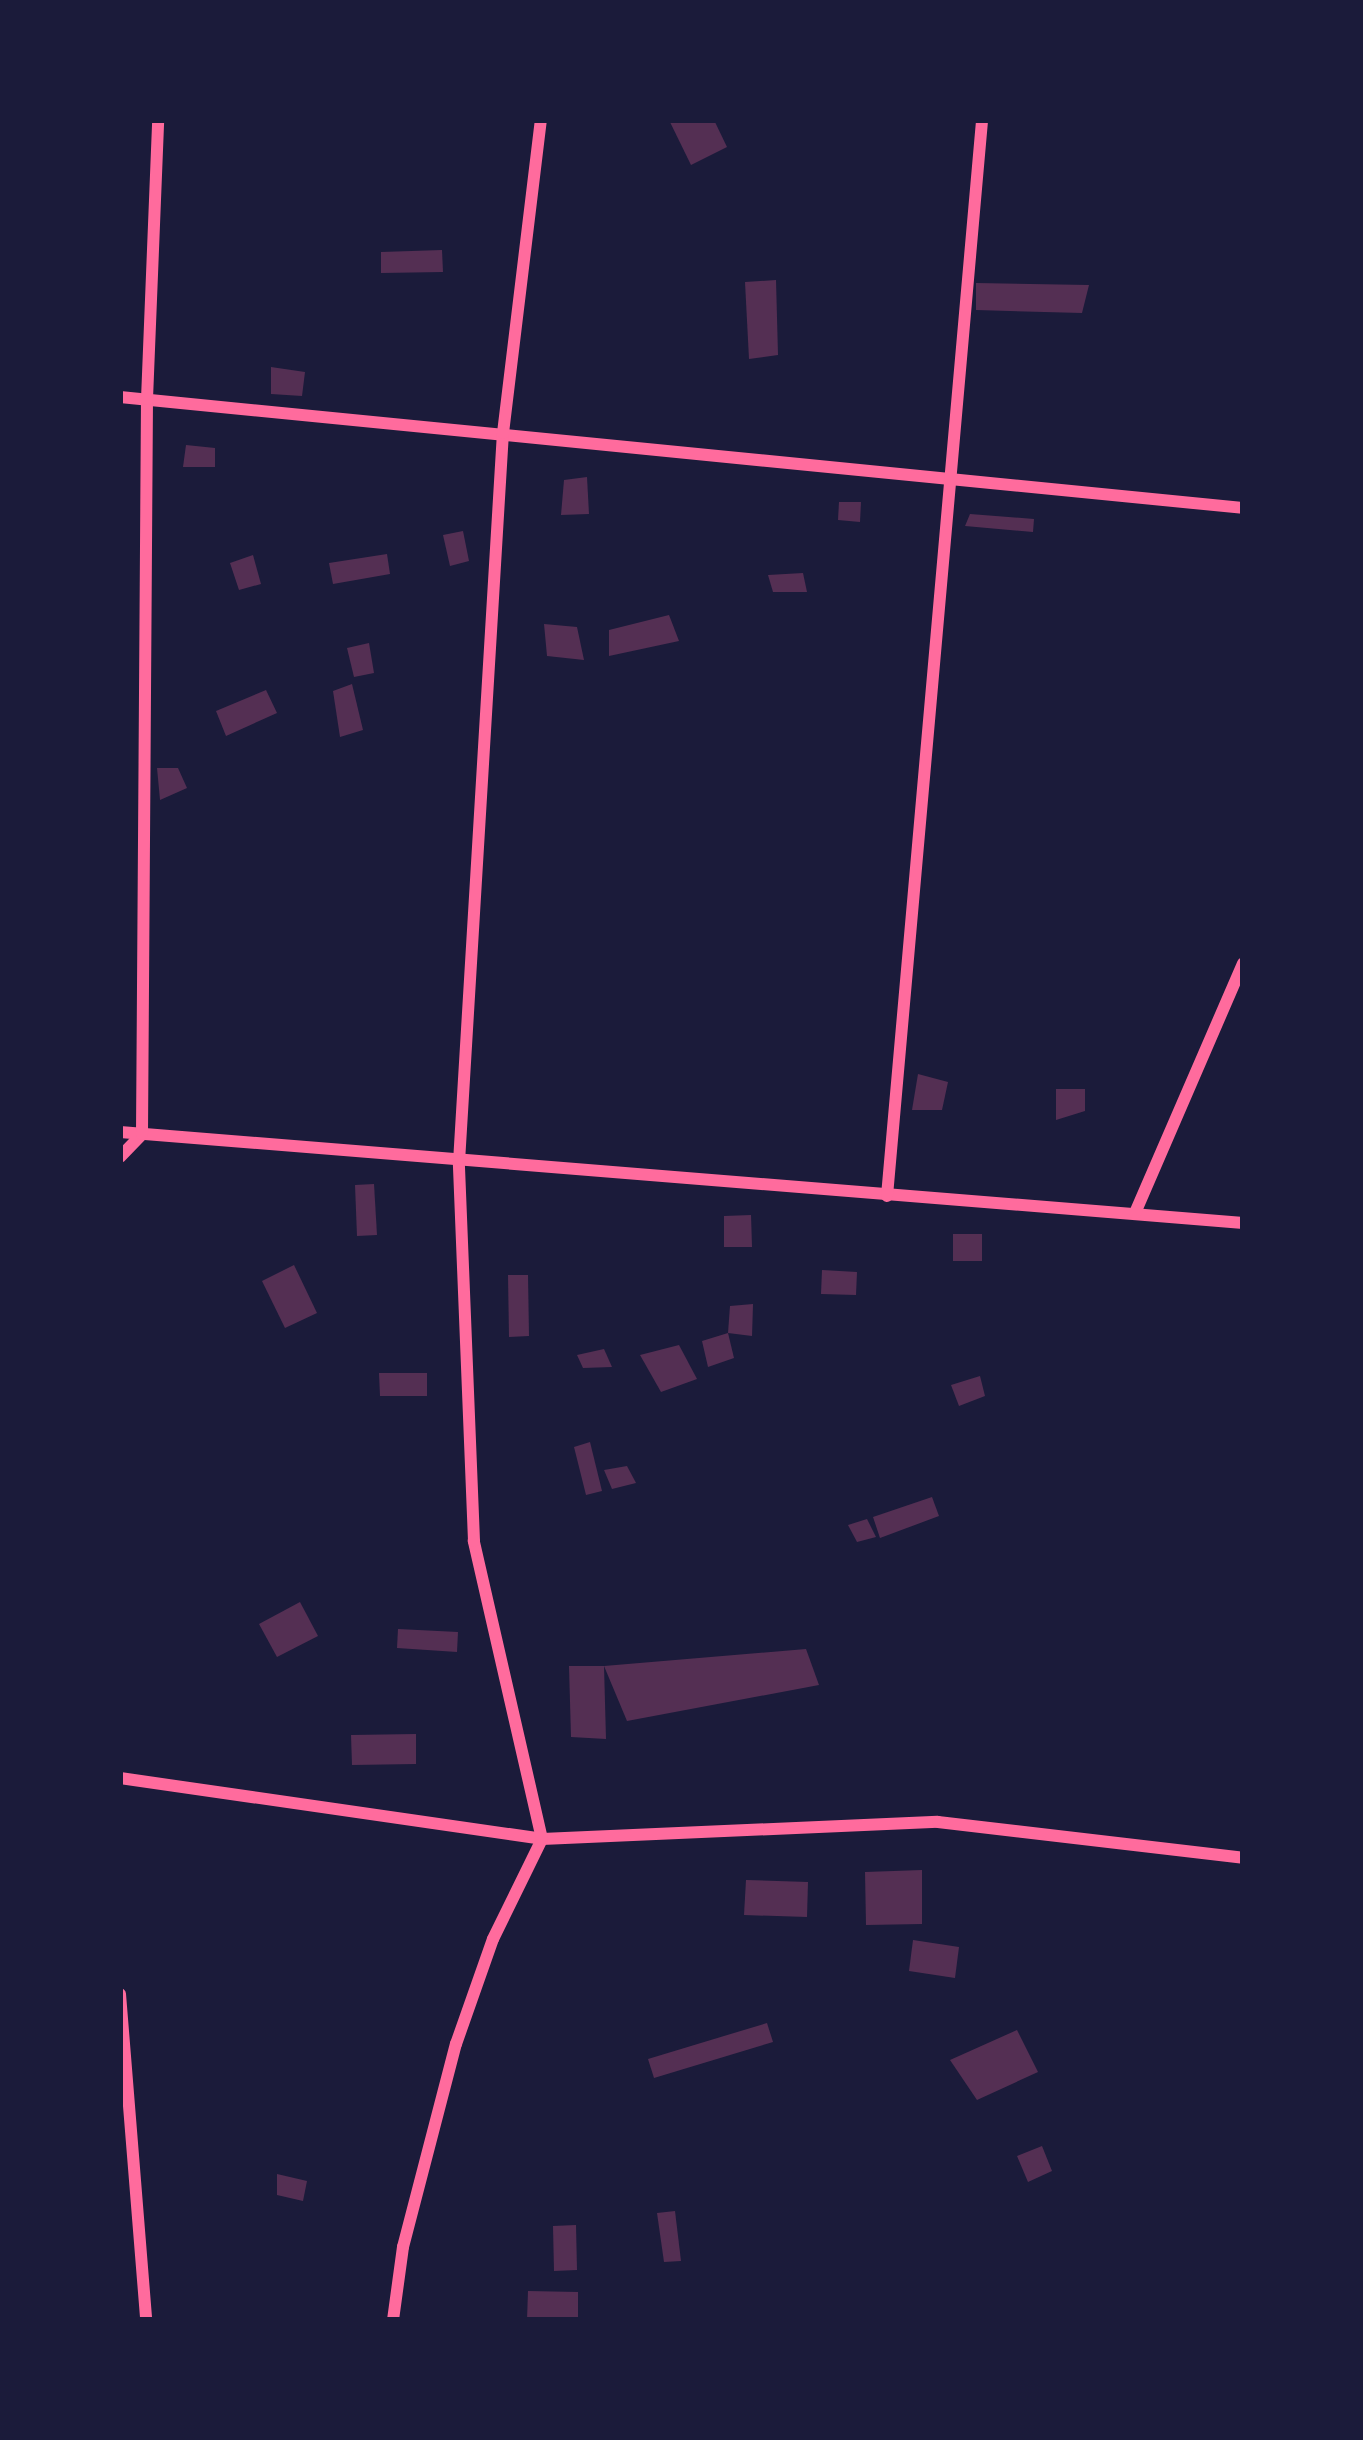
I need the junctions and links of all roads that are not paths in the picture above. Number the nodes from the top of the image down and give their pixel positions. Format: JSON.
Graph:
{"nodes":[{"id":1,"x":158,"y":120,"type":"edge"},
{"id":2,"x":541,"y":120,"type":"edge"},
{"id":3,"x":982,"y":120,"type":"edge"},
{"id":4,"x":120,"y":398,"type":"edge"},
{"id":5,"x":147,"y":399,"type":"junction"},
{"id":6,"x":503,"y":433,"type":"junction"},
{"id":7,"x":947,"y":478,"type":"junction"},
{"id":8,"x":1243,"y":508,"type":"edge"},
{"id":9,"x":1243,"y":963,"type":"edge"},
{"id":10,"x":120,"y":1132,"type":"edge"},
{"id":11,"x":142,"y":1134,"type":"junction"},
{"id":12,"x":120,"y":1156,"type":"edge"},
{"id":13,"x":459,"y":1162,"type":"junction"},
{"id":14,"x":887,"y":1196,"type":"junction"},
{"id":15,"x":1135,"y":1213,"type":"junction"},
{"id":16,"x":1243,"y":1223,"type":"edge"},
{"id":17,"x":120,"y":1778,"type":"edge"},
{"id":18,"x":542,"y":1839,"type":"junction"},
{"id":19,"x":1243,"y":1858,"type":"edge"},
{"id":20,"x":120,"y":1994,"type":"edge"},
{"id":21,"x":146,"y":2320,"type":"edge"},
{"id":22,"x":393,"y":2320,"type":"edge"}],
"edges":[{"from":1,"to":5,"type":"street"},
{"from":2,"to":6,"type":"street"},
{"from":3,"to":7,"type":"street"},
{"from":4,"to":5,"type":"street"},
{"from":5,"to":6,"type":"street"},
{"from":5,"to":11,"type":"street"},
{"from":6,"to":7,"type":"street"},
{"from":6,"to":13,"type":"street"},
{"from":7,"to":8,"type":"street"},
{"from":7,"to":14,"type":"street"},
{"from":9,"to":15,"type":"street"},
{"from":10,"to":11,"type":"street"},
{"from":11,"to":12,"type":"street"},
{"from":11,"to":13,"type":"street"},
{"from":13,"to":14,"type":"street"},
{"from":13,"to":18,"type":"street"},
{"from":14,"to":15,"type":"street"},
{"from":15,"to":16,"type":"street"},
{"from":17,"to":18,"type":"street"},
{"from":18,"to":19,"type":"street"},
{"from":18,"to":22,"type":"street"},
{"from":20,"to":21,"type":"street"}]}
